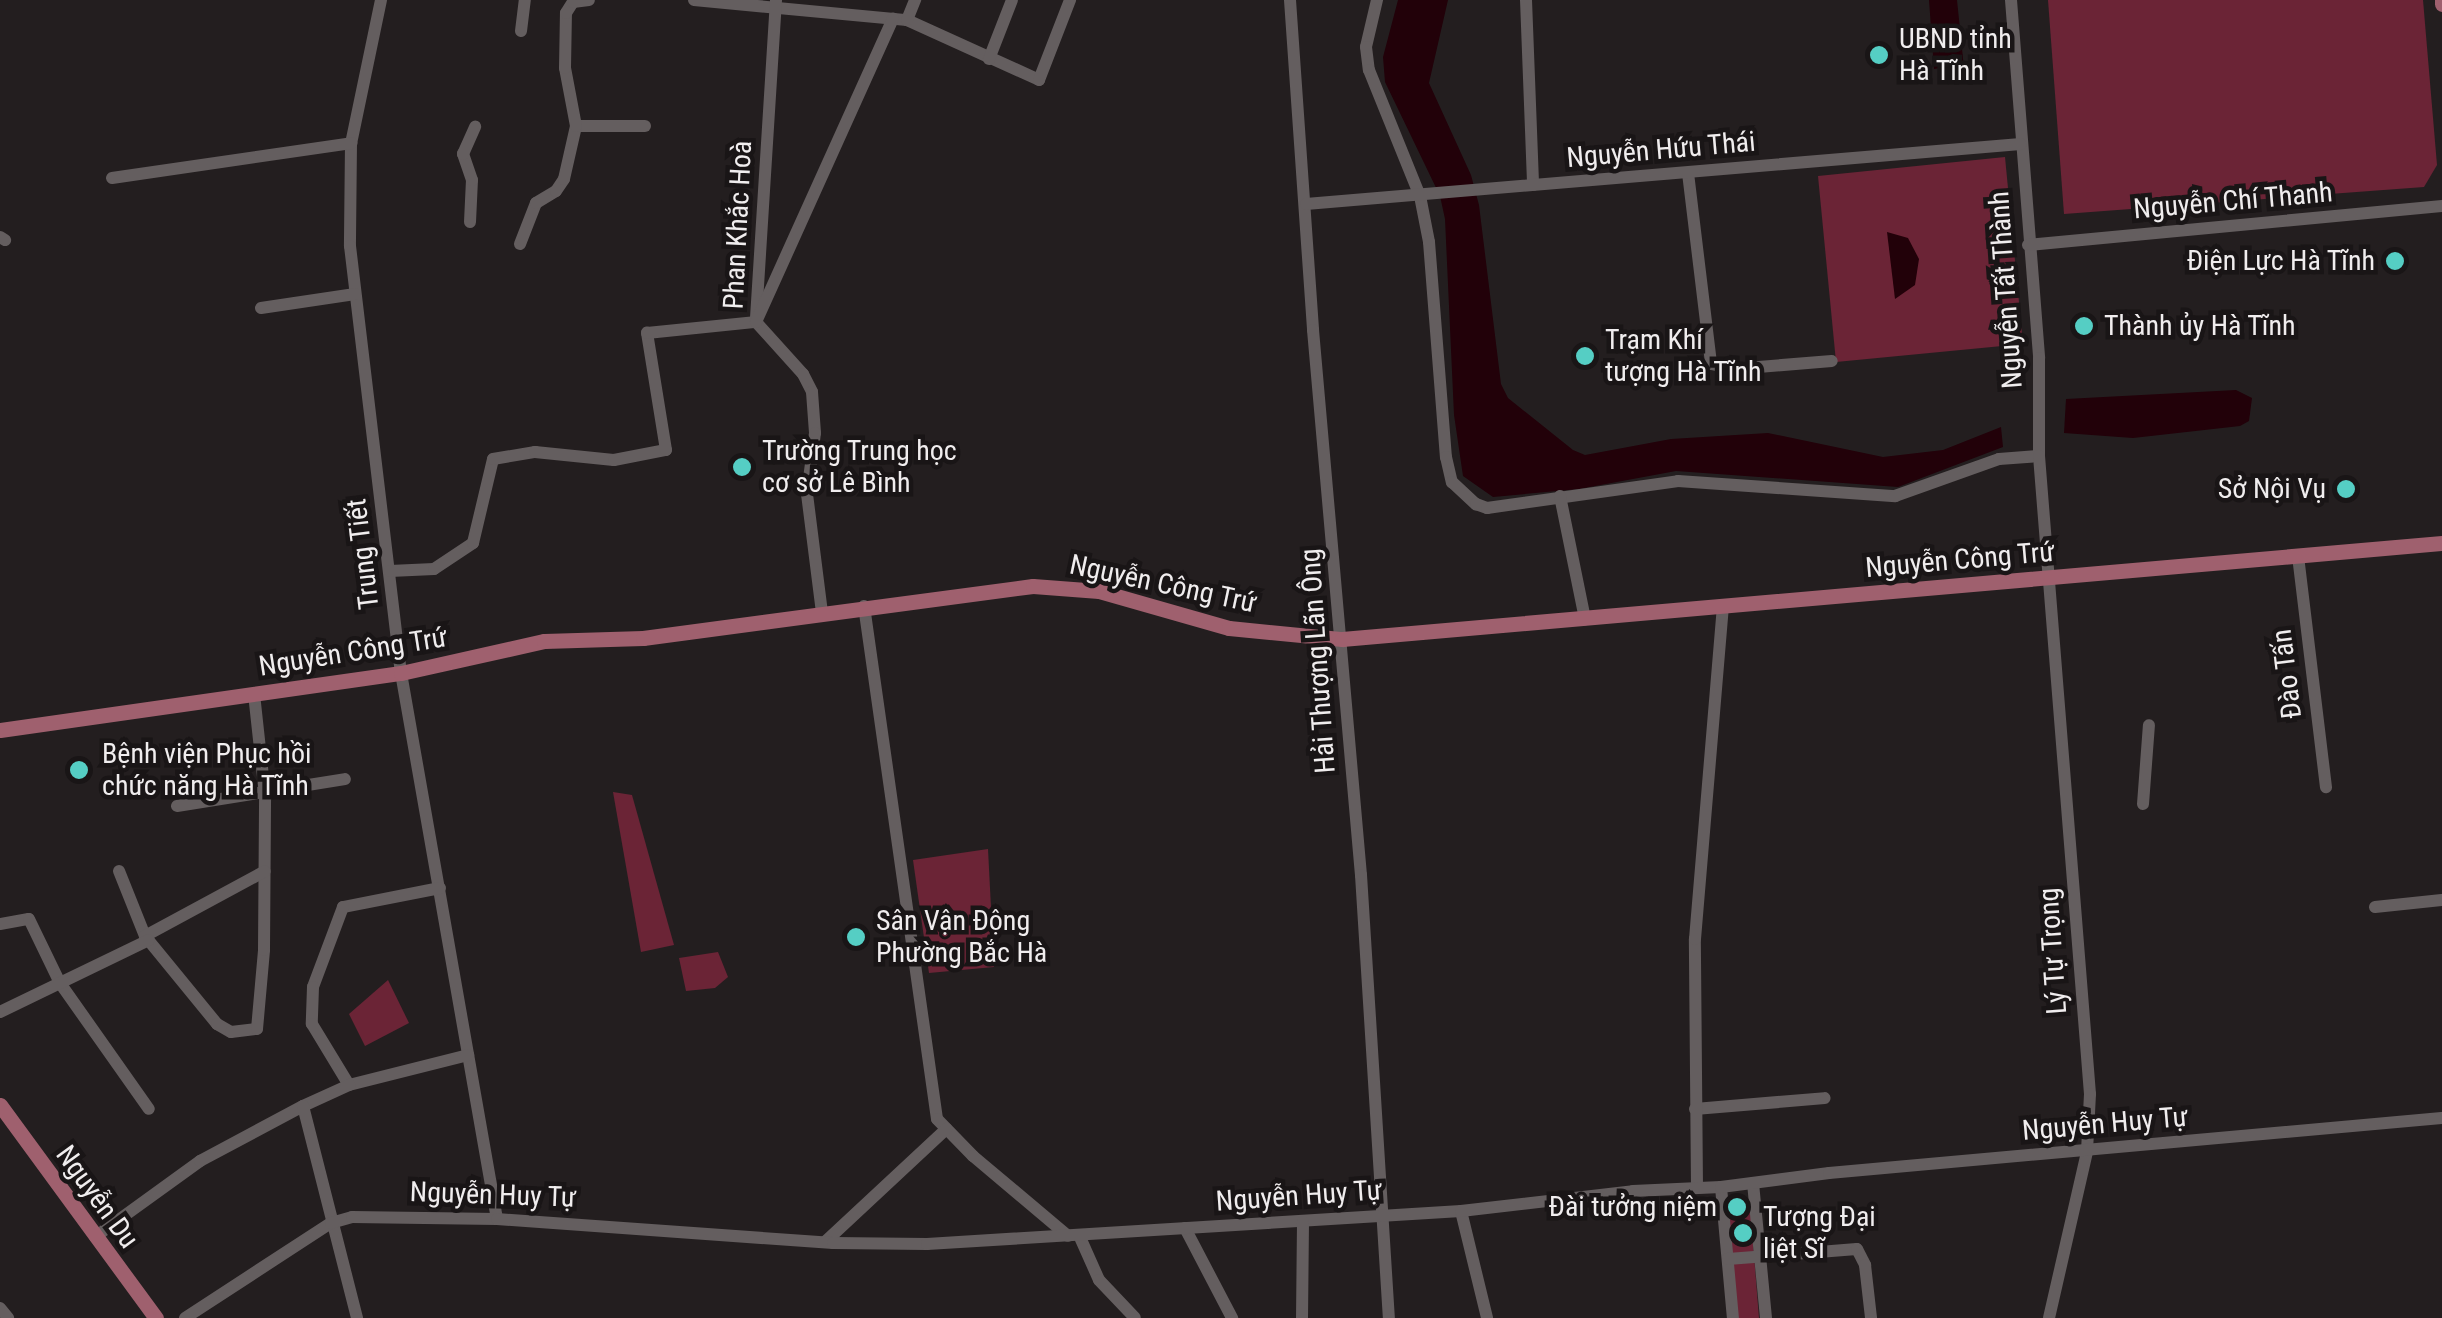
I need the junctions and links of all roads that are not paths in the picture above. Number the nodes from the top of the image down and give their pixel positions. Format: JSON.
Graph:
{"nodes":[{"id":1,"x":381,"y":0,"type":"edge"},
{"id":2,"x":525,"y":0,"type":"edge"},
{"id":3,"x":589,"y":0,"type":"edge"},
{"id":4,"x":694,"y":0,"type":"edge"},
{"id":5,"x":916,"y":0,"type":"edge"},
{"id":6,"x":1012,"y":0,"type":"edge"},
{"id":7,"x":1070,"y":0,"type":"edge"},
{"id":8,"x":1290,"y":0,"type":"edge"},
{"id":9,"x":1377,"y":0,"type":"edge"},
{"id":10,"x":1526,"y":0,"type":"edge"},
{"id":11,"x":2011,"y":0,"type":"edge"},
{"id":12,"x":775,"y":4,"type":"edge"},
{"id":13,"x":900,"y":20,"type":"junction"},
{"id":14,"x":520,"y":30,"type":"dead end"},
{"id":15,"x":989,"y":60,"type":"junction"},
{"id":16,"x":576,"y":126,"type":"junction"},
{"id":17,"x":645,"y":126,"type":"dead end"},
{"id":18,"x":475,"y":127,"type":"dead end"},
{"id":19,"x":351,"y":143,"type":"junction"},
{"id":20,"x":2020,"y":144,"type":"junction"},
{"id":21,"x":1688,"y":173,"type":"junction"},
{"id":22,"x":112,"y":178,"type":"dead end"},
{"id":23,"x":1532,"y":185,"type":"junction"},
{"id":24,"x":1425,"y":196,"type":"junction"},
{"id":25,"x":1306,"y":204,"type":"junction"},
{"id":26,"x":2442,"y":206,"type":"edge"},
{"id":27,"x":470,"y":222,"type":"dead end"},
{"id":28,"x":520,"y":244,"type":"dead end"},
{"id":29,"x":2028,"y":245,"type":"junction"},
{"id":30,"x":356,"y":294,"type":"junction"},
{"id":31,"x":261,"y":308,"type":"dead end"},
{"id":32,"x":756,"y":322,"type":"junction"},
{"id":33,"x":1832,"y":361,"type":"dead end"},
{"id":34,"x":2040,"y":456,"type":"junction"},
{"id":35,"x":1560,"y":496,"type":"junction"},
{"id":36,"x":2442,"y":543,"type":"edge"},
{"id":37,"x":2298,"y":556,"type":"junction"},
{"id":38,"x":390,"y":571,"type":"junction"},
{"id":39,"x":2050,"y":577,"type":"junction"},
{"id":40,"x":864,"y":606,"type":"junction"},
{"id":41,"x":1722,"y":606,"type":"junction"},
{"id":42,"x":822,"y":612,"type":"junction"},
{"id":43,"x":1586,"y":618,"type":"junction"},
{"id":44,"x":1342,"y":639,"type":"junction"},
{"id":45,"x":402,"y":673,"type":"junction"},
{"id":46,"x":254,"y":694,"type":"junction"},
{"id":47,"x":2149,"y":725,"type":"dead end"},
{"id":48,"x":0,"y":730,"type":"edge"},
{"id":49,"x":346,"y":780,"type":"dead end"},
{"id":50,"x":2326,"y":786,"type":"dead end"},
{"id":51,"x":265,"y":795,"type":"junction"},
{"id":52,"x":2143,"y":804,"type":"dead end"},
{"id":53,"x":177,"y":806,"type":"dead end"},
{"id":54,"x":265,"y":870,"type":"junction"},
{"id":55,"x":119,"y":871,"type":"dead end"},
{"id":56,"x":440,"y":888,"type":"junction"},
{"id":57,"x":2442,"y":900,"type":"edge"},
{"id":58,"x":2375,"y":907,"type":"dead end"},
{"id":59,"x":0,"y":924,"type":"edge"},
{"id":60,"x":147,"y":938,"type":"junction"},
{"id":61,"x":60,"y":983,"type":"junction"},
{"id":62,"x":0,"y":1012,"type":"edge"},
{"id":63,"x":468,"y":1055,"type":"junction"},
{"id":64,"x":349,"y":1085,"type":"junction"},
{"id":65,"x":1825,"y":1098,"type":"dead end"},
{"id":66,"x":0,"y":1105,"type":"edge"},
{"id":67,"x":304,"y":1106,"type":"junction"},
{"id":68,"x":148,"y":1108,"type":"dead end"},
{"id":69,"x":1695,"y":1109,"type":"junction"},
{"id":70,"x":2442,"y":1118,"type":"edge"},
{"id":71,"x":946,"y":1128,"type":"junction"},
{"id":72,"x":2087,"y":1152,"type":"junction"},
{"id":73,"x":1753,"y":1182,"type":"junction"},
{"id":74,"x":1721,"y":1187,"type":"junction"},
{"id":75,"x":1696,"y":1188,"type":"junction"},
{"id":76,"x":1461,"y":1211,"type":"junction"},
{"id":77,"x":1380,"y":1216,"type":"junction"},
{"id":78,"x":496,"y":1219,"type":"junction"},
{"id":79,"x":1303,"y":1222,"type":"junction"},
{"id":80,"x":331,"y":1223,"type":"junction"},
{"id":81,"x":1185,"y":1228,"type":"junction"},
{"id":82,"x":1074,"y":1235,"type":"junction"},
{"id":83,"x":94,"y":1237,"type":"junction"},
{"id":84,"x":825,"y":1242,"type":"junction"},
{"id":85,"x":1761,"y":1257,"type":"junction"},
{"id":86,"x":1728,"y":1259,"type":"junction"},
{"id":87,"x":0,"y":1308,"type":"edge"},
{"id":88,"x":8,"y":1318,"type":"edge"},
{"id":89,"x":156,"y":1318,"type":"edge"},
{"id":90,"x":185,"y":1318,"type":"edge"},
{"id":91,"x":357,"y":1318,"type":"edge"},
{"id":92,"x":1135,"y":1318,"type":"edge"},
{"id":93,"x":1232,"y":1318,"type":"edge"},
{"id":94,"x":1302,"y":1318,"type":"edge"},
{"id":95,"x":1389,"y":1318,"type":"edge"},
{"id":96,"x":1486,"y":1318,"type":"edge"},
{"id":97,"x":1733,"y":1318,"type":"edge"},
{"id":98,"x":1766,"y":1318,"type":"edge"},
{"id":99,"x":1870,"y":1318,"type":"edge"},
{"id":100,"x":2050,"y":1318,"type":"edge"}],
"edges":[{"from":1,"to":19,"type":"street","name":"Trung Tiết"},
{"from":2,"to":14,"type":"street"},
{"from":3,"to":16,"type":"street"},
{"from":4,"to":12,"type":"street"},
{"from":5,"to":13,"type":"street"},
{"from":6,"to":15,"type":"street"},
{"from":7,"to":15,"type":"street"},
{"from":8,"to":25,"type":"street","name":"Hải Thượng Lãn Ông"},
{"from":9,"to":24,"type":"street"},
{"from":10,"to":23,"type":"street"},
{"from":11,"to":20,"type":"street","name":"Nguyễn Tất Thành"},
{"from":12,"to":13,"type":"street"},
{"from":12,"to":32,"type":"street","name":"Phan Khắc Hoà"},
{"from":13,"to":15,"type":"street"},
{"from":13,"to":32,"type":"street"},
{"from":16,"to":17,"type":"street"},
{"from":16,"to":28,"type":"street"},
{"from":18,"to":27,"type":"street"},
{"from":19,"to":22,"type":"street"},
{"from":19,"to":30,"type":"street","name":"Trung Tiết"},
{"from":20,"to":21,"type":"street","name":"Nguyễn Hứu Thái"},
{"from":20,"to":29,"type":"street","name":"Nguyễn Tất Thành"},
{"from":21,"to":23,"type":"street","name":"Nguyễn Hứu Thái"},
{"from":21,"to":33,"type":"street"},
{"from":23,"to":24,"type":"street","name":"Nguyễn Hứu Thái"},
{"from":24,"to":25,"type":"street","name":"Nguyễn Hứu Thái"},
{"from":24,"to":35,"type":"street"},
{"from":25,"to":44,"type":"street","name":"Hải Thượng Lãn Ông"},
{"from":26,"to":29,"type":"street","name":"Nguyễn Chí Thanh"},
{"from":29,"to":34,"type":"street","name":"Nguyễn Tất Thành"},
{"from":30,"to":31,"type":"street"},
{"from":30,"to":38,"type":"street","name":"Trung Tiết"},
{"from":32,"to":38,"type":"street"},
{"from":32,"to":42,"type":"street","name":"Phan Khắc Hoà"},
{"from":34,"to":35,"type":"street"},
{"from":34,"to":39,"type":"street","name":"Nguyễn Tất Thành"},
{"from":35,"to":43,"type":"street"},
{"from":36,"to":37,"type":"main road","name":"Nguyễn Công Trứ"},
{"from":37,"to":39,"type":"main road","name":"Nguyễn Công Trứ"},
{"from":37,"to":50,"type":"street","name":"Đào Tấn"},
{"from":38,"to":45,"type":"street","name":"Trung Tiết"},
{"from":39,"to":41,"type":"main road","name":"Nguyễn Công Trứ"},
{"from":39,"to":72,"type":"street","name":"Lý Tự Trọng"},
{"from":40,"to":42,"type":"main road","name":"Nguyễn Công Trứ"},
{"from":40,"to":44,"type":"main road","name":"Nguyễn Công Trứ"},
{"from":40,"to":71,"type":"street"},
{"from":41,"to":43,"type":"main road","name":"Nguyễn Công Trứ"},
{"from":41,"to":69,"type":"street"},
{"from":42,"to":45,"type":"main road","name":"Nguyễn Công Trứ"},
{"from":43,"to":44,"type":"main road","name":"Nguyễn Công Trứ"},
{"from":44,"to":77,"type":"street","name":"Hải Thượng Lãn Ông"},
{"from":45,"to":46,"type":"main road","name":"Nguyễn Công Trứ"},
{"from":45,"to":56,"type":"street","name":"Trung Tiết"},
{"from":46,"to":48,"type":"main road","name":"Nguyễn Công Trứ"},
{"from":46,"to":51,"type":"street"},
{"from":47,"to":52,"type":"street"},
{"from":49,"to":51,"type":"street"},
{"from":51,"to":53,"type":"street"},
{"from":51,"to":54,"type":"street"},
{"from":54,"to":60,"type":"street"},
{"from":54,"to":60,"type":"street"},
{"from":55,"to":60,"type":"street"},
{"from":56,"to":63,"type":"street","name":"Trung Tiết"},
{"from":56,"to":64,"type":"street"},
{"from":57,"to":58,"type":"street"},
{"from":59,"to":61,"type":"street"},
{"from":60,"to":61,"type":"street"},
{"from":61,"to":62,"type":"street"},
{"from":61,"to":68,"type":"street"},
{"from":63,"to":64,"type":"street"},
{"from":63,"to":78,"type":"street","name":"Trung Tiết"},
{"from":64,"to":67,"type":"street"},
{"from":65,"to":69,"type":"street"},
{"from":66,"to":83,"type":"main road","name":"Nguyễn Du"},
{"from":67,"to":80,"type":"street"},
{"from":67,"to":83,"type":"street"},
{"from":69,"to":75,"type":"street"},
{"from":70,"to":72,"type":"street","name":"Nguyễn Huy Tự"},
{"from":71,"to":82,"type":"street"},
{"from":71,"to":84,"type":"street"},
{"from":72,"to":73,"type":"street","name":"Nguyễn Huy Tự"},
{"from":72,"to":100,"type":"street","name":"Lý Tự Trọng"},
{"from":73,"to":74,"type":"street","name":"Nguyễn Huy Tự"},
{"from":73,"to":85,"type":"street"},
{"from":74,"to":75,"type":"street","name":"Nguyễn Huy Tự"},
{"from":74,"to":86,"type":"street"},
{"from":75,"to":76,"type":"street","name":"Nguyễn Huy Tự"},
{"from":76,"to":77,"type":"street","name":"Nguyễn Huy Tự"},
{"from":76,"to":96,"type":"street"},
{"from":77,"to":79,"type":"street","name":"Nguyễn Huy Tự"},
{"from":77,"to":95,"type":"street","name":"Hải Thượng Lãn Ông"},
{"from":78,"to":80,"type":"street","name":"Nguyễn Huy Tự"},
{"from":78,"to":84,"type":"street","name":"Nguyễn Huy Tự"},
{"from":79,"to":81,"type":"street","name":"Nguyễn Huy Tự"},
{"from":79,"to":94,"type":"street"},
{"from":80,"to":90,"type":"street","name":"Nguyễn Huy Tự"},
{"from":80,"to":91,"type":"street"},
{"from":81,"to":82,"type":"street","name":"Nguyễn Huy Tự"},
{"from":81,"to":93,"type":"street"},
{"from":82,"to":84,"type":"street","name":"Nguyễn Huy Tự"},
{"from":82,"to":92,"type":"street"},
{"from":83,"to":89,"type":"main road","name":"Nguyễn Du"},
{"from":85,"to":86,"type":"street"},
{"from":85,"to":98,"type":"street"},
{"from":85,"to":99,"type":"street"},
{"from":86,"to":97,"type":"street"},
{"from":87,"to":88,"type":"street"}]}
